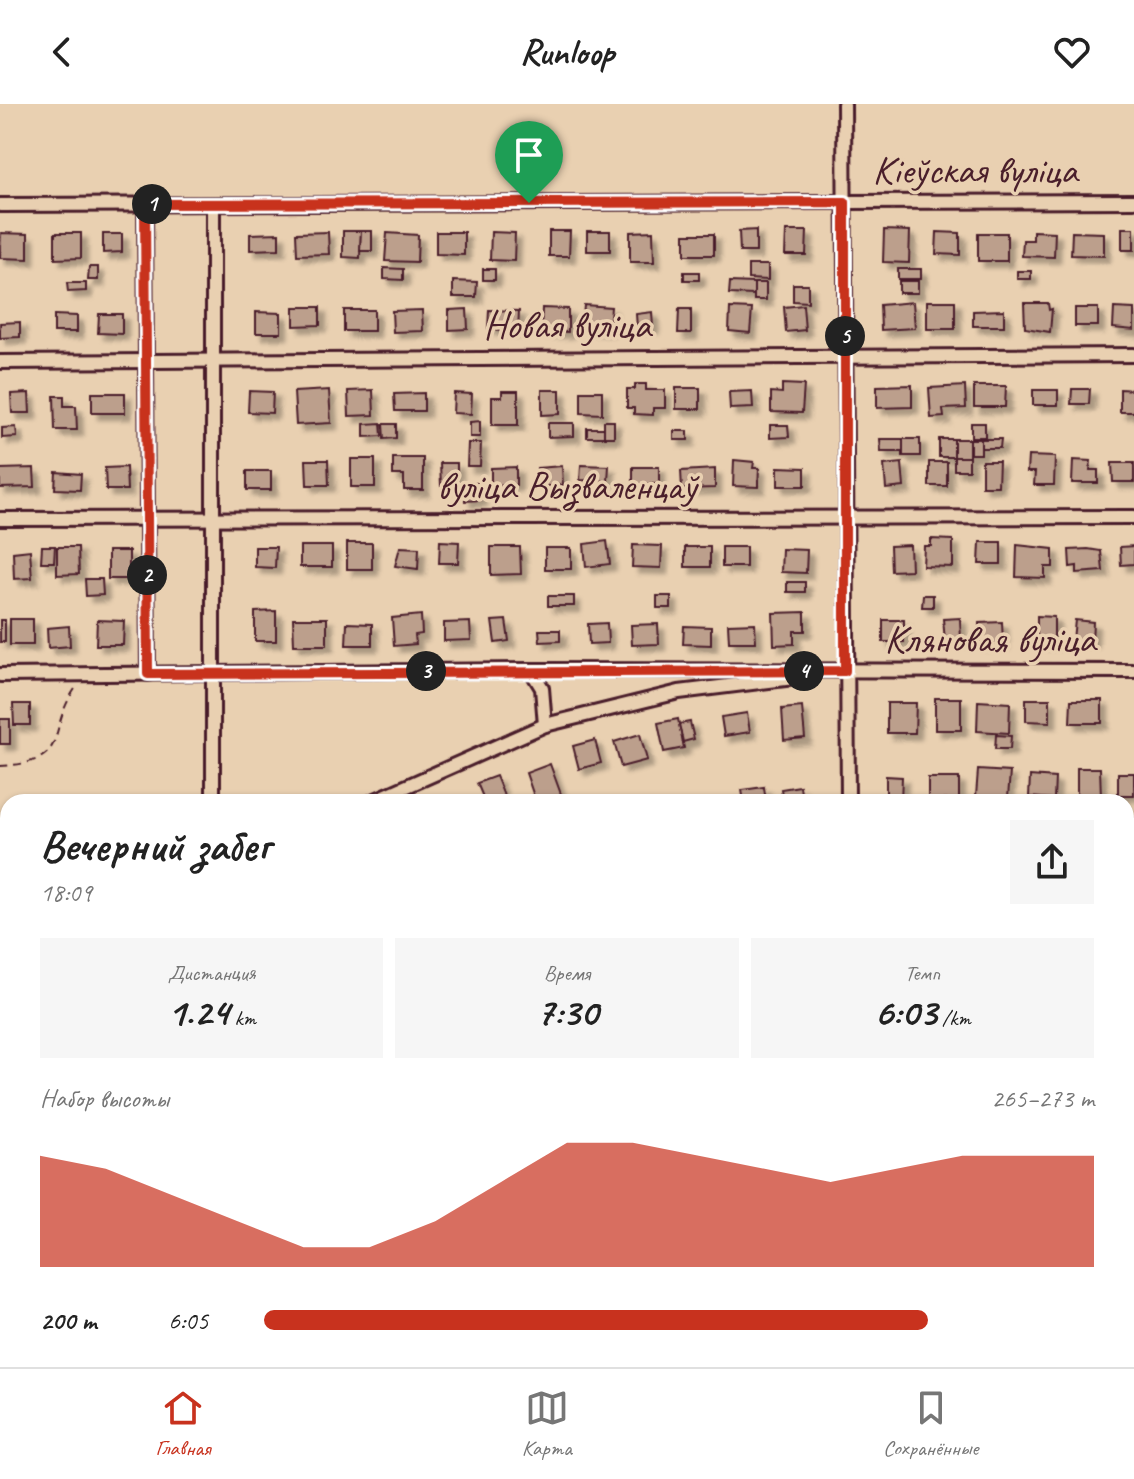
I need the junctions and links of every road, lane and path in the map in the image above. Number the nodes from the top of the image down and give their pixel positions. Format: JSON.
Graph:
{"nodes":[{"id":1,"x":844,"y":104,"type":"edge"},
{"id":2,"x":1134,"y":201,"type":"edge"},
{"id":3,"x":845,"y":202,"type":"junction"},
{"id":4,"x":145,"y":204,"type":"junction"},
{"id":5,"x":0,"y":205,"type":"edge"},
{"id":6,"x":213,"y":205,"type":"junction"},
{"id":7,"x":1134,"y":355,"type":"edge"},
{"id":8,"x":845,"y":356,"type":"junction"},
{"id":9,"x":213,"y":359,"type":"junction"},
{"id":10,"x":0,"y":362,"type":"edge"},
{"id":11,"x":146,"y":362,"type":"junction"},
{"id":12,"x":1134,"y":517,"type":"edge"},
{"id":13,"x":212,"y":518,"type":"junction"},
{"id":14,"x":847,"y":518,"type":"junction"},
{"id":15,"x":0,"y":519,"type":"edge"},
{"id":16,"x":146,"y":519,"type":"junction"},
{"id":17,"x":531,"y":670,"type":"junction"},
{"id":18,"x":845,"y":671,"type":"junction"},
{"id":19,"x":1134,"y":671,"type":"edge"},
{"id":20,"x":213,"y":673,"type":"junction"},
{"id":21,"x":85,"y":674,"type":"junction"},
{"id":22,"x":148,"y":674,"type":"junction"},
{"id":23,"x":0,"y":675,"type":"edge"},
{"id":24,"x":545,"y":725,"type":"junction"},
{"id":25,"x":0,"y":766,"type":"edge"},
{"id":26,"x":213,"y":794,"type":"edge"},
{"id":27,"x":389,"y":794,"type":"edge"},
{"id":28,"x":848,"y":794,"type":"edge"}],
"edges":[{"from":1,"to":3,"type":"street"},
{"from":2,"to":3,"type":"street","name":"Кіеўская вуліца"},
{"from":3,"to":6,"type":"street","name":"Кіеўская вуліца"},
{"from":3,"to":8,"type":"street"},
{"from":4,"to":5,"type":"street","name":"Кіеўская вуліца"},
{"from":4,"to":6,"type":"street","name":"Кіеўская вуліца"},
{"from":4,"to":11,"type":"street"},
{"from":6,"to":9,"type":"street"},
{"from":7,"to":8,"type":"street","name":"Новая вуліца"},
{"from":8,"to":9,"type":"street","name":"Новая вуліца"},
{"from":8,"to":14,"type":"street"},
{"from":9,"to":11,"type":"street","name":"Новая вуліца"},
{"from":9,"to":13,"type":"street"},
{"from":10,"to":11,"type":"street","name":"Новая вуліца"},
{"from":11,"to":16,"type":"street"},
{"from":12,"to":14,"type":"street","name":"вуліца Вызваленцаў"},
{"from":13,"to":14,"type":"street","name":"вуліца Вызваленцаў"},
{"from":13,"to":16,"type":"street","name":"вуліца Вызваленцаў"},
{"from":13,"to":20,"type":"street"},
{"from":14,"to":18,"type":"street"},
{"from":15,"to":16,"type":"street","name":"вуліца Вызваленцаў"},
{"from":16,"to":22,"type":"street"},
{"from":17,"to":18,"type":"street","name":"Кляновая вуліца"},
{"from":17,"to":20,"type":"street","name":"Кляновая вуліца"},
{"from":17,"to":24,"type":"street"},
{"from":18,"to":19,"type":"street","name":"Кляновая вуліца"},
{"from":18,"to":24,"type":"street","name":"Кляновая вуліца"},
{"from":18,"to":28,"type":"street"},
{"from":20,"to":22,"type":"street","name":"Кляновая вуліца"},
{"from":20,"to":26,"type":"street"},
{"from":21,"to":22,"type":"street","name":"Кляновая вуліца"},
{"from":21,"to":23,"type":"street","name":"Кляновая вуліца"},
{"from":21,"to":25,"type":"path"},
{"from":24,"to":27,"type":"street","name":"Кляновая вуліца"}]}
